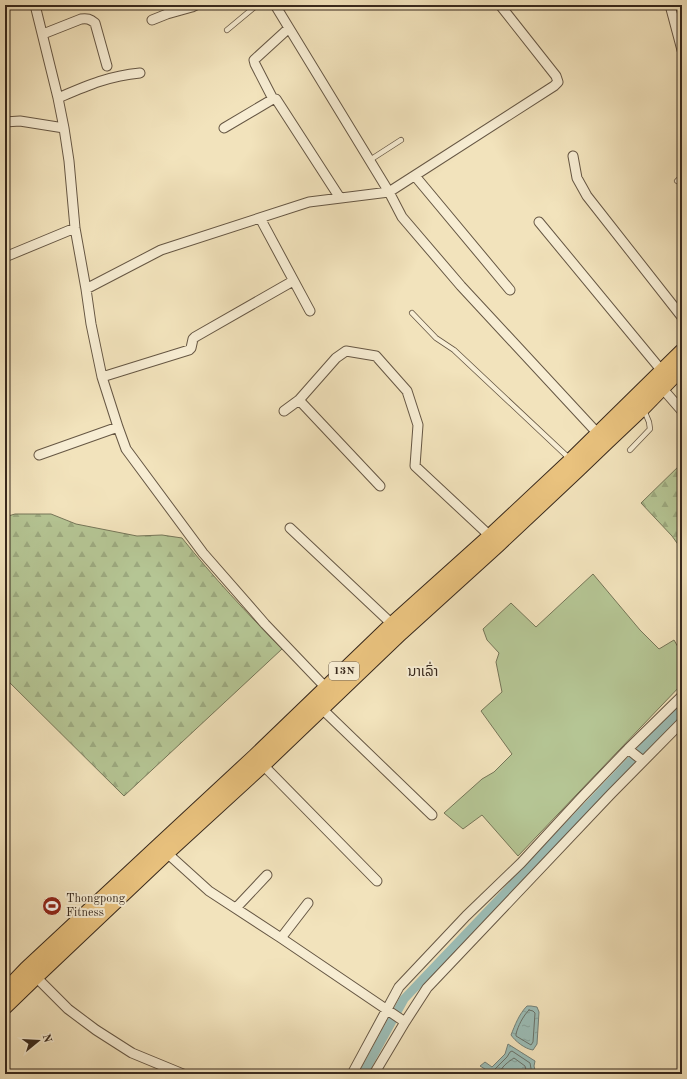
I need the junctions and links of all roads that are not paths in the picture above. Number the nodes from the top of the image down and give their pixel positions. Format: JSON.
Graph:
{"nodes":[{"id":1,"x":35,"y":5,"type":"edge"},
{"id":2,"x":196,"y":5,"type":"edge"},
{"id":3,"x":257,"y":5,"type":"edge"},
{"id":4,"x":275,"y":5,"type":"edge"},
{"id":5,"x":500,"y":5,"type":"edge"},
{"id":6,"x":670,"y":5,"type":"edge"},
{"id":7,"x":152,"y":20,"type":"dead end"},
{"id":8,"x":289,"y":28,"type":"junction"},
{"id":9,"x":227,"y":30,"type":"dead end"},
{"id":10,"x":680,"y":31,"type":"edge"},
{"id":11,"x":43,"y":34,"type":"junction"},
{"id":12,"x":682,"y":50,"type":"edge"},
{"id":13,"x":107,"y":66,"type":"dead end"},
{"id":14,"x":140,"y":73,"type":"dead end"},
{"id":15,"x":58,"y":98,"type":"junction"},
{"id":16,"x":274,"y":99,"type":"junction"},
{"id":17,"x":5,"y":122,"type":"edge"},
{"id":18,"x":64,"y":128,"type":"junction"},
{"id":19,"x":224,"y":128,"type":"dead end"},
{"id":20,"x":401,"y":140,"type":"dead end"},
{"id":21,"x":573,"y":156,"type":"dead end"},
{"id":22,"x":370,"y":160,"type":"junction"},
{"id":23,"x":415,"y":176,"type":"junction"},
{"id":24,"x":682,"y":176,"type":"edge"},
{"id":25,"x":677,"y":181,"type":"dead end"},
{"id":26,"x":389,"y":192,"type":"junction"},
{"id":27,"x":340,"y":198,"type":"junction"},
{"id":28,"x":260,"y":218,"type":"junction"},
{"id":29,"x":538,"y":222,"type":"dead end"},
{"id":30,"x":75,"y":228,"type":"junction"},
{"id":31,"x":5,"y":257,"type":"edge"},
{"id":32,"x":293,"y":281,"type":"junction"},
{"id":33,"x":86,"y":289,"type":"junction"},
{"id":34,"x":510,"y":290,"type":"dead end"},
{"id":35,"x":310,"y":311,"type":"dead end"},
{"id":36,"x":412,"y":313,"type":"dead end"},
{"id":37,"x":682,"y":317,"type":"edge"},
{"id":38,"x":682,"y":351,"type":"edge"},
{"id":39,"x":682,"y":368,"type":"edge"},
{"id":40,"x":662,"y":371,"type":"junction"},
{"id":41,"x":102,"y":377,"type":"junction"},
{"id":42,"x":662,"y":388,"type":"junction"},
{"id":43,"x":299,"y":400,"type":"junction"},
{"id":44,"x":643,"y":408,"type":"junction"},
{"id":45,"x":284,"y":411,"type":"dead end"},
{"id":46,"x":682,"y":411,"type":"edge"},
{"id":47,"x":118,"y":427,"type":"junction"},
{"id":48,"x":602,"y":438,"type":"junction"},
{"id":49,"x":630,"y":450,"type":"dead end"},
{"id":50,"x":39,"y":455,"type":"dead end"},
{"id":51,"x":571,"y":460,"type":"junction"},
{"id":52,"x":380,"y":486,"type":"dead end"},
{"id":53,"x":290,"y":528,"type":"dead end"},
{"id":54,"x":490,"y":536,"type":"junction"},
{"id":55,"x":392,"y":624,"type":"junction"},
{"id":56,"x":331,"y":692,"type":"junction"},
{"id":57,"x":682,"y":696,"type":"edge"},
{"id":58,"x":318,"y":705,"type":"junction"},
{"id":59,"x":682,"y":722,"type":"edge"},
{"id":60,"x":628,"y":749,"type":"junction"},
{"id":61,"x":643,"y":761,"type":"junction"},
{"id":62,"x":263,"y":765,"type":"junction"},
{"id":63,"x":432,"y":815,"type":"dead end"},
{"id":64,"x":167,"y":853,"type":"junction"},
{"id":65,"x":267,"y":875,"type":"dead end"},
{"id":66,"x":377,"y":881,"type":"dead end"},
{"id":67,"x":308,"y":903,"type":"dead end"},
{"id":68,"x":236,"y":908,"type":"junction"},
{"id":69,"x":281,"y":938,"type":"junction"},
{"id":70,"x":31,"y":972,"type":"junction"},
{"id":71,"x":7,"y":996,"type":"edge"},
{"id":72,"x":390,"y":1011,"type":"junction"},
{"id":73,"x":403,"y":1021,"type":"junction"},
{"id":74,"x":183,"y":1074,"type":"edge"},
{"id":75,"x":352,"y":1074,"type":"edge"},
{"id":76,"x":374,"y":1074,"type":"edge"}],
"edges":[{"from":1,"to":11,"type":"street"},
{"from":2,"to":7,"type":"street"},
{"from":3,"to":9,"type":"lane"},
{"from":4,"to":8,"type":"street"},
{"from":5,"to":23,"type":"street"},
{"from":6,"to":10,"type":"street"},
{"from":8,"to":16,"type":"street"},
{"from":8,"to":22,"type":"street"},
{"from":10,"to":12,"type":"street"},
{"from":11,"to":13,"type":"street"},
{"from":11,"to":15,"type":"street"},
{"from":14,"to":15,"type":"street"},
{"from":15,"to":18,"type":"street"},
{"from":16,"to":19,"type":"street"},
{"from":16,"to":27,"type":"street"},
{"from":17,"to":18,"type":"street"},
{"from":18,"to":30,"type":"street"},
{"from":20,"to":22,"type":"lane"},
{"from":21,"to":37,"type":"street"},
{"from":22,"to":26,"type":"street"},
{"from":23,"to":26,"type":"street"},
{"from":23,"to":34,"type":"street"},
{"from":24,"to":25,"type":"lane"},
{"from":26,"to":27,"type":"street"},
{"from":26,"to":48,"type":"street"},
{"from":27,"to":28,"type":"street"},
{"from":28,"to":32,"type":"street"},
{"from":28,"to":33,"type":"street"},
{"from":29,"to":40,"type":"street"},
{"from":30,"to":31,"type":"street"},
{"from":30,"to":33,"type":"street"},
{"from":32,"to":35,"type":"street"},
{"from":32,"to":41,"type":"street"},
{"from":33,"to":41,"type":"street"},
{"from":36,"to":51,"type":"lane"},
{"from":38,"to":40,"type":"highway","number":"13N"},
{"from":39,"to":42,"type":"highway","number":"13N"},
{"from":40,"to":48,"type":"highway","number":"13N"},
{"from":41,"to":47,"type":"street"},
{"from":42,"to":44,"type":"highway","number":"13N"},
{"from":42,"to":46,"type":"street"},
{"from":43,"to":45,"type":"street"},
{"from":43,"to":52,"type":"street"},
{"from":43,"to":54,"type":"street"},
{"from":44,"to":48,"type":"highway","number":"13N"},
{"from":44,"to":49,"type":"lane"},
{"from":47,"to":50,"type":"street"},
{"from":47,"to":56,"type":"street"},
{"from":48,"to":51,"type":"highway","number":"13N"},
{"from":48,"to":56,"type":"highway","number":"13N"},
{"from":51,"to":54,"type":"highway","number":"13N"},
{"from":53,"to":55,"type":"street"},
{"from":54,"to":55,"type":"highway","number":"13N"},
{"from":55,"to":56,"type":"highway","number":"13N"},
{"from":56,"to":58,"type":"highway","number":"13N"},
{"from":57,"to":60,"type":"street"},
{"from":58,"to":62,"type":"highway","number":"13N"},
{"from":58,"to":63,"type":"street"},
{"from":58,"to":70,"type":"highway","number":"13N"},
{"from":59,"to":61,"type":"street"},
{"from":60,"to":61,"type":"street"},
{"from":60,"to":72,"type":"street"},
{"from":61,"to":73,"type":"street"},
{"from":62,"to":64,"type":"highway","number":"13N"},
{"from":62,"to":66,"type":"street"},
{"from":64,"to":68,"type":"street"},
{"from":64,"to":70,"type":"highway","number":"13N"},
{"from":65,"to":68,"type":"street"},
{"from":67,"to":69,"type":"street"},
{"from":68,"to":69,"type":"street"},
{"from":69,"to":72,"type":"street"},
{"from":70,"to":71,"type":"highway","number":"13N"},
{"from":70,"to":74,"type":"street"},
{"from":72,"to":73,"type":"street"},
{"from":72,"to":75,"type":"street"},
{"from":73,"to":76,"type":"street"}]}
